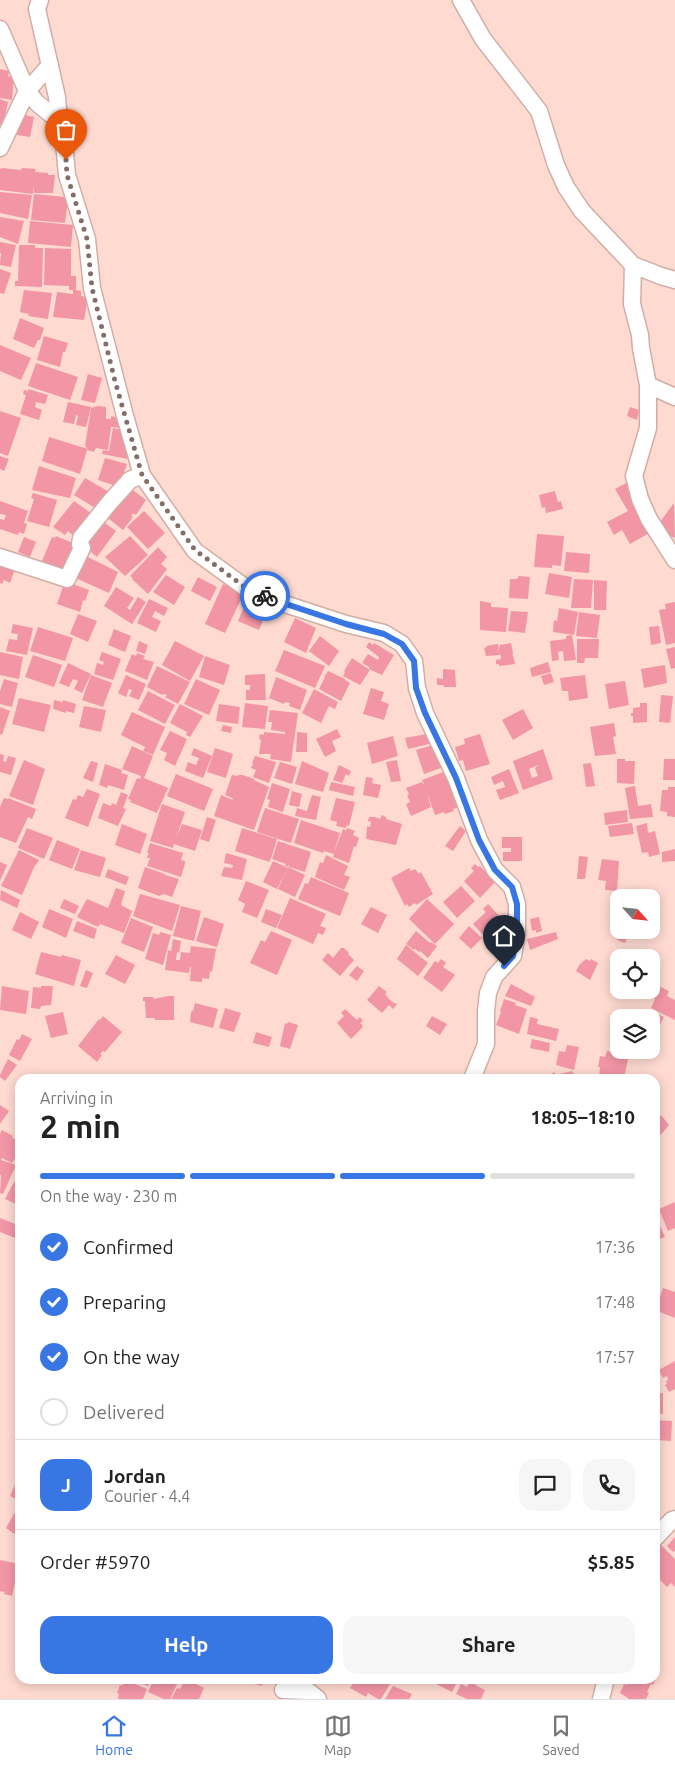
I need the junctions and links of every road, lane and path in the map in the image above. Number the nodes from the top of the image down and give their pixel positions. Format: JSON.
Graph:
{"nodes":[{"id":1,"x":40,"y":0,"type":"edge"},
{"id":2,"x":461,"y":0,"type":"edge"},
{"id":3,"x":0,"y":28,"type":"edge"},
{"id":4,"x":50,"y":65,"type":"junction"},
{"id":5,"x":55,"y":88,"type":"junction"},
{"id":6,"x":32,"y":97,"type":"junction"},
{"id":7,"x":59,"y":120,"type":"junction"},
{"id":8,"x":0,"y":148,"type":"edge"},
{"id":9,"x":633,"y":265,"type":"junction"},
{"id":10,"x":675,"y":280,"type":"edge"},
{"id":11,"x":648,"y":385,"type":"junction"},
{"id":12,"x":675,"y":397,"type":"edge"},
{"id":13,"x":142,"y":475,"type":"junction"},
{"id":14,"x":0,"y":557,"type":"edge"},
{"id":15,"x":675,"y":560,"type":"edge"},
{"id":16,"x":474,"y":1074,"type":"edge"},
{"id":17,"x":675,"y":1519,"type":"edge"},
{"id":18,"x":660,"y":1533,"type":"edge"},
{"id":19,"x":605,"y":1684,"type":"edge"},
{"id":20,"x":283,"y":1689,"type":"edge"},
{"id":21,"x":318,"y":1699,"type":"edge"},
{"id":22,"x":601,"y":1699,"type":"edge"}],
"edges":[{"from":1,"to":4,"type":"street"},
{"from":2,"to":9,"type":"street"},
{"from":3,"to":6,"type":"street"},
{"from":4,"to":5,"type":"street"},
{"from":4,"to":6,"type":"street"},
{"from":5,"to":6,"type":"street"},
{"from":5,"to":7,"type":"street"},
{"from":6,"to":7,"type":"street"},
{"from":6,"to":8,"type":"street"},
{"from":7,"to":13,"type":"street"},
{"from":9,"to":10,"type":"street"},
{"from":9,"to":11,"type":"street"},
{"from":11,"to":12,"type":"street"},
{"from":11,"to":15,"type":"street"},
{"from":13,"to":14,"type":"street"},
{"from":13,"to":16,"type":"street"},
{"from":17,"to":18,"type":"street"},
{"from":19,"to":22,"type":"street"},
{"from":20,"to":21,"type":"street"}]}
